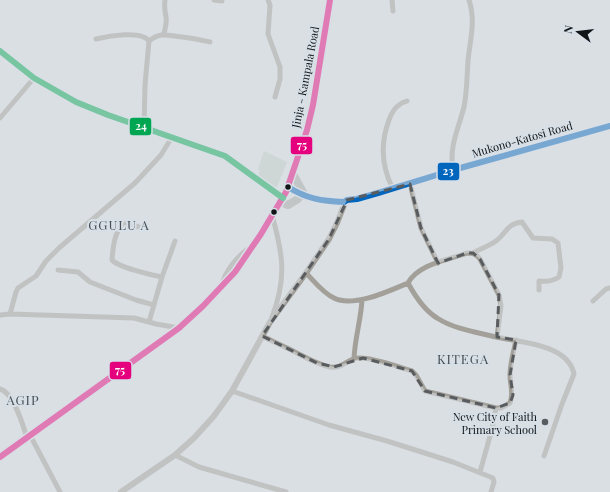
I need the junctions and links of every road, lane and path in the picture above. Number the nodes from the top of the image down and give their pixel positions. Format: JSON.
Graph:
{"nodes":[{"id":1,"x":165,"y":0,"type":"edge"},
{"id":2,"x":214,"y":0,"type":"edge"},
{"id":3,"x":268,"y":0,"type":"edge"},
{"id":4,"x":330,"y":0,"type":"edge"},
{"id":5,"x":392,"y":0,"type":"edge"},
{"id":6,"x":469,"y":0,"type":"edge"},
{"id":7,"x":222,"y":1,"type":"edge"},
{"id":8,"x":393,"y":11,"type":"dead end"},
{"id":9,"x":164,"y":34,"type":"junction"},
{"id":10,"x":96,"y":38,"type":"dead end"},
{"id":11,"x":149,"y":41,"type":"junction"},
{"id":12,"x":210,"y":42,"type":"dead end"},
{"id":13,"x":0,"y":51,"type":"edge"},
{"id":14,"x":34,"y":78,"type":"junction"},
{"id":15,"x":275,"y":97,"type":"dead end"},
{"id":16,"x":407,"y":101,"type":"dead end"},
{"id":17,"x":0,"y":118,"type":"edge"},
{"id":18,"x":610,"y":126,"type":"edge"},
{"id":19,"x":144,"y":128,"type":"junction"},
{"id":20,"x":172,"y":137,"type":"junction"},
{"id":21,"x":453,"y":170,"type":"junction"},
{"id":22,"x":293,"y":174,"type":"junction"},
{"id":23,"x":410,"y":184,"type":"junction"},
{"id":24,"x":392,"y":189,"type":"junction"},
{"id":25,"x":284,"y":195,"type":"junction"},
{"id":26,"x":301,"y":198,"type":"junction"},
{"id":27,"x":345,"y":202,"type":"junction"},
{"id":28,"x":272,"y":215,"type":"junction"},
{"id":29,"x":142,"y":228,"type":"dead end"},
{"id":30,"x":175,"y":241,"type":"dead end"},
{"id":31,"x":473,"y":253,"type":"junction"},
{"id":32,"x":438,"y":263,"type":"junction"},
{"id":33,"x":58,"y":270,"type":"dead end"},
{"id":34,"x":306,"y":273,"type":"junction"},
{"id":35,"x":162,"y":277,"type":"junction"},
{"id":36,"x":408,"y":283,"type":"junction"},
{"id":37,"x":610,"y":288,"type":"edge"},
{"id":38,"x":538,"y":290,"type":"dead end"},
{"id":39,"x":362,"y":300,"type":"junction"},
{"id":40,"x":593,"y":301,"type":"dead end"},
{"id":41,"x":154,"y":305,"type":"junction"},
{"id":42,"x":10,"y":314,"type":"junction"},
{"id":43,"x":0,"y":315,"type":"edge"},
{"id":44,"x":149,"y":322,"type":"junction"},
{"id":45,"x":270,"y":322,"type":"junction"},
{"id":46,"x":179,"y":328,"type":"junction"},
{"id":47,"x":262,"y":336,"type":"junction"},
{"id":48,"x":497,"y":337,"type":"junction"},
{"id":49,"x":516,"y":340,"type":"junction"},
{"id":50,"x":354,"y":358,"type":"junction"},
{"id":51,"x":0,"y":389,"type":"edge"},
{"id":52,"x":232,"y":391,"type":"junction"},
{"id":53,"x":496,"y":408,"type":"junction"},
{"id":54,"x":29,"y":436,"type":"junction"},
{"id":55,"x":174,"y":455,"type":"junction"},
{"id":56,"x":544,"y":456,"type":"dead end"},
{"id":57,"x":0,"y":457,"type":"edge"},
{"id":58,"x":480,"y":472,"type":"junction"},
{"id":59,"x":60,"y":492,"type":"edge"},
{"id":60,"x":121,"y":492,"type":"edge"},
{"id":61,"x":286,"y":492,"type":"edge"},
{"id":62,"x":491,"y":492,"type":"edge"}],
"edges":[{"from":1,"to":9,"type":"street"},
{"from":2,"to":7,"type":"street"},
{"from":3,"to":15,"type":"street"},
{"from":4,"to":22,"type":"highway","name":"Jinja - Kampala Road"},
{"from":5,"to":8,"type":"street"},
{"from":6,"to":21,"type":"street"},
{"from":9,"to":11,"type":"street"},
{"from":9,"to":12,"type":"street"},
{"from":10,"to":11,"type":"street"},
{"from":11,"to":19,"type":"street"},
{"from":13,"to":14,"type":"street"},
{"from":14,"to":17,"type":"street"},
{"from":14,"to":19,"type":"street"},
{"from":16,"to":24,"type":"street"},
{"from":18,"to":21,"type":"main road","name":"Mukono-Katosi Road"},
{"from":19,"to":20,"type":"street"},
{"from":20,"to":25,"type":"street"},
{"from":20,"to":42,"type":"street"},
{"from":21,"to":23,"type":"main road","name":"Mukono-Katosi Road"},
{"from":22,"to":25,"type":"highway","name":"Jinja - Kampala Road"},
{"from":22,"to":26,"type":"highway"},
{"from":23,"to":24,"type":"main road","name":"Mukono-Katosi Road"},
{"from":23,"to":32,"type":"street"},
{"from":24,"to":27,"type":"main road","name":"Mukono-Katosi Road"},
{"from":25,"to":26,"type":"main road","name":"Mukono-Katosi Road"},
{"from":25,"to":26,"type":"highway"},
{"from":25,"to":28,"type":"highway","name":"Jinja - Kampala Road"},
{"from":26,"to":27,"type":"main road","name":"Mukono-Katosi Road"},
{"from":27,"to":34,"type":"street"},
{"from":28,"to":45,"type":"street"},
{"from":28,"to":46,"type":"highway","name":"Jinja - Kampala Road"},
{"from":29,"to":35,"type":"street"},
{"from":30,"to":35,"type":"street"},
{"from":31,"to":32,"type":"street"},
{"from":31,"to":38,"type":"street"},
{"from":31,"to":48,"type":"street"},
{"from":32,"to":36,"type":"street"},
{"from":33,"to":41,"type":"street"},
{"from":34,"to":39,"type":"street"},
{"from":34,"to":45,"type":"street"},
{"from":35,"to":41,"type":"street"},
{"from":36,"to":39,"type":"street"},
{"from":36,"to":48,"type":"street"},
{"from":37,"to":40,"type":"street"},
{"from":39,"to":50,"type":"street"},
{"from":41,"to":44,"type":"street"},
{"from":42,"to":43,"type":"street"},
{"from":42,"to":44,"type":"street"},
{"from":44,"to":46,"type":"street"},
{"from":45,"to":47,"type":"street"},
{"from":46,"to":54,"type":"highway","name":"Jinja - Kampala Road"},
{"from":47,"to":50,"type":"street"},
{"from":47,"to":52,"type":"street"},
{"from":48,"to":49,"type":"street"},
{"from":49,"to":53,"type":"street"},
{"from":49,"to":56,"type":"street"},
{"from":50,"to":53,"type":"street"},
{"from":51,"to":54,"type":"street"},
{"from":52,"to":55,"type":"street"},
{"from":52,"to":58,"type":"street"},
{"from":53,"to":58,"type":"street"},
{"from":54,"to":57,"type":"highway","name":"Jinja - Kampala Road"},
{"from":54,"to":59,"type":"street"},
{"from":55,"to":60,"type":"street"},
{"from":55,"to":61,"type":"street"},
{"from":58,"to":62,"type":"street"}]}
